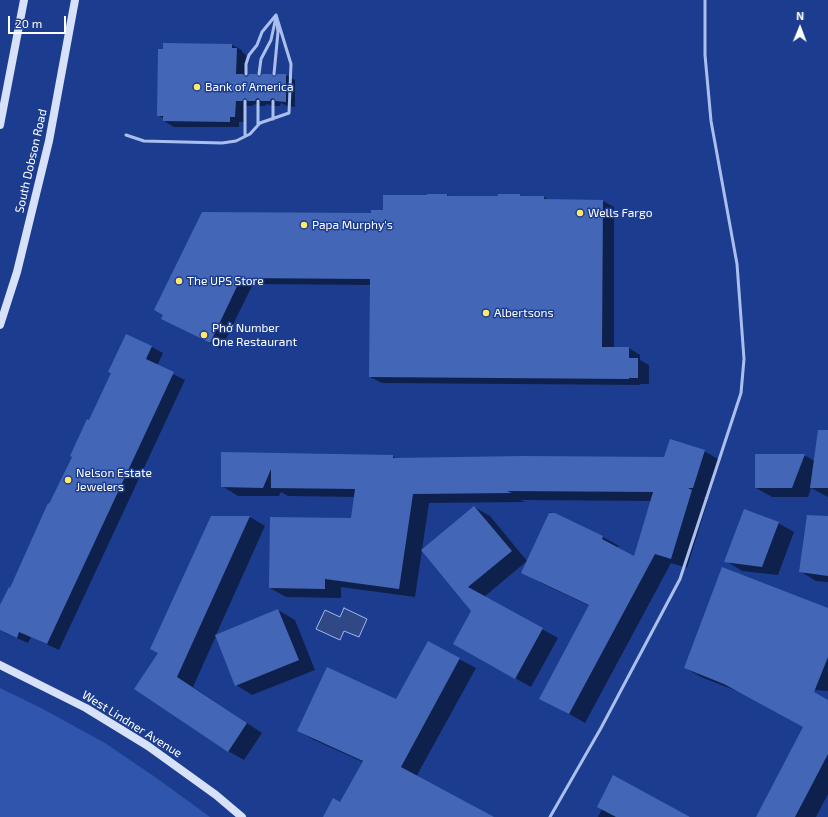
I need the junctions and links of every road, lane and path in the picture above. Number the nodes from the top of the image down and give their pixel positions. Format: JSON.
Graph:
{"nodes":[{"id":1,"x":24,"y":0,"type":"edge"},
{"id":2,"x":75,"y":0,"type":"edge"},
{"id":3,"x":705,"y":0,"type":"edge"},
{"id":4,"x":276,"y":15,"type":"junction"},
{"id":5,"x":246,"y":74,"type":"dead end"},
{"id":6,"x":259,"y":74,"type":"dead end"},
{"id":7,"x":274,"y":74,"type":"dead end"},
{"id":8,"x":245,"y":101,"type":"dead end"},
{"id":9,"x":258,"y":101,"type":"dead end"},
{"id":10,"x":273,"y":101,"type":"dead end"},
{"id":11,"x":273,"y":119,"type":"junction"},
{"id":12,"x":0,"y":125,"type":"edge"},
{"id":13,"x":258,"y":125,"type":"junction"},
{"id":14,"x":126,"y":135,"type":"dead end"},
{"id":15,"x":245,"y":136,"type":"junction"},
{"id":16,"x":0,"y":325,"type":"edge"},
{"id":17,"x":0,"y":665,"type":"edge"},
{"id":18,"x":242,"y":817,"type":"edge"},
{"id":19,"x":550,"y":817,"type":"edge"}],
"edges":[{"from":1,"to":12,"type":"main road"},
{"from":2,"to":16,"type":"main road","name":"South Dobson Road"},
{"from":3,"to":19,"type":"lane"},
{"from":4,"to":5,"type":"lane"},
{"from":4,"to":6,"type":"lane"},
{"from":4,"to":7,"type":"lane"},
{"from":4,"to":11,"type":"lane"},
{"from":8,"to":15,"type":"lane"},
{"from":9,"to":13,"type":"lane"},
{"from":10,"to":11,"type":"lane"},
{"from":11,"to":13,"type":"lane"},
{"from":13,"to":15,"type":"lane"},
{"from":14,"to":15,"type":"lane"},
{"from":17,"to":18,"type":"main road","name":"West Lindner Avenue"}]}
